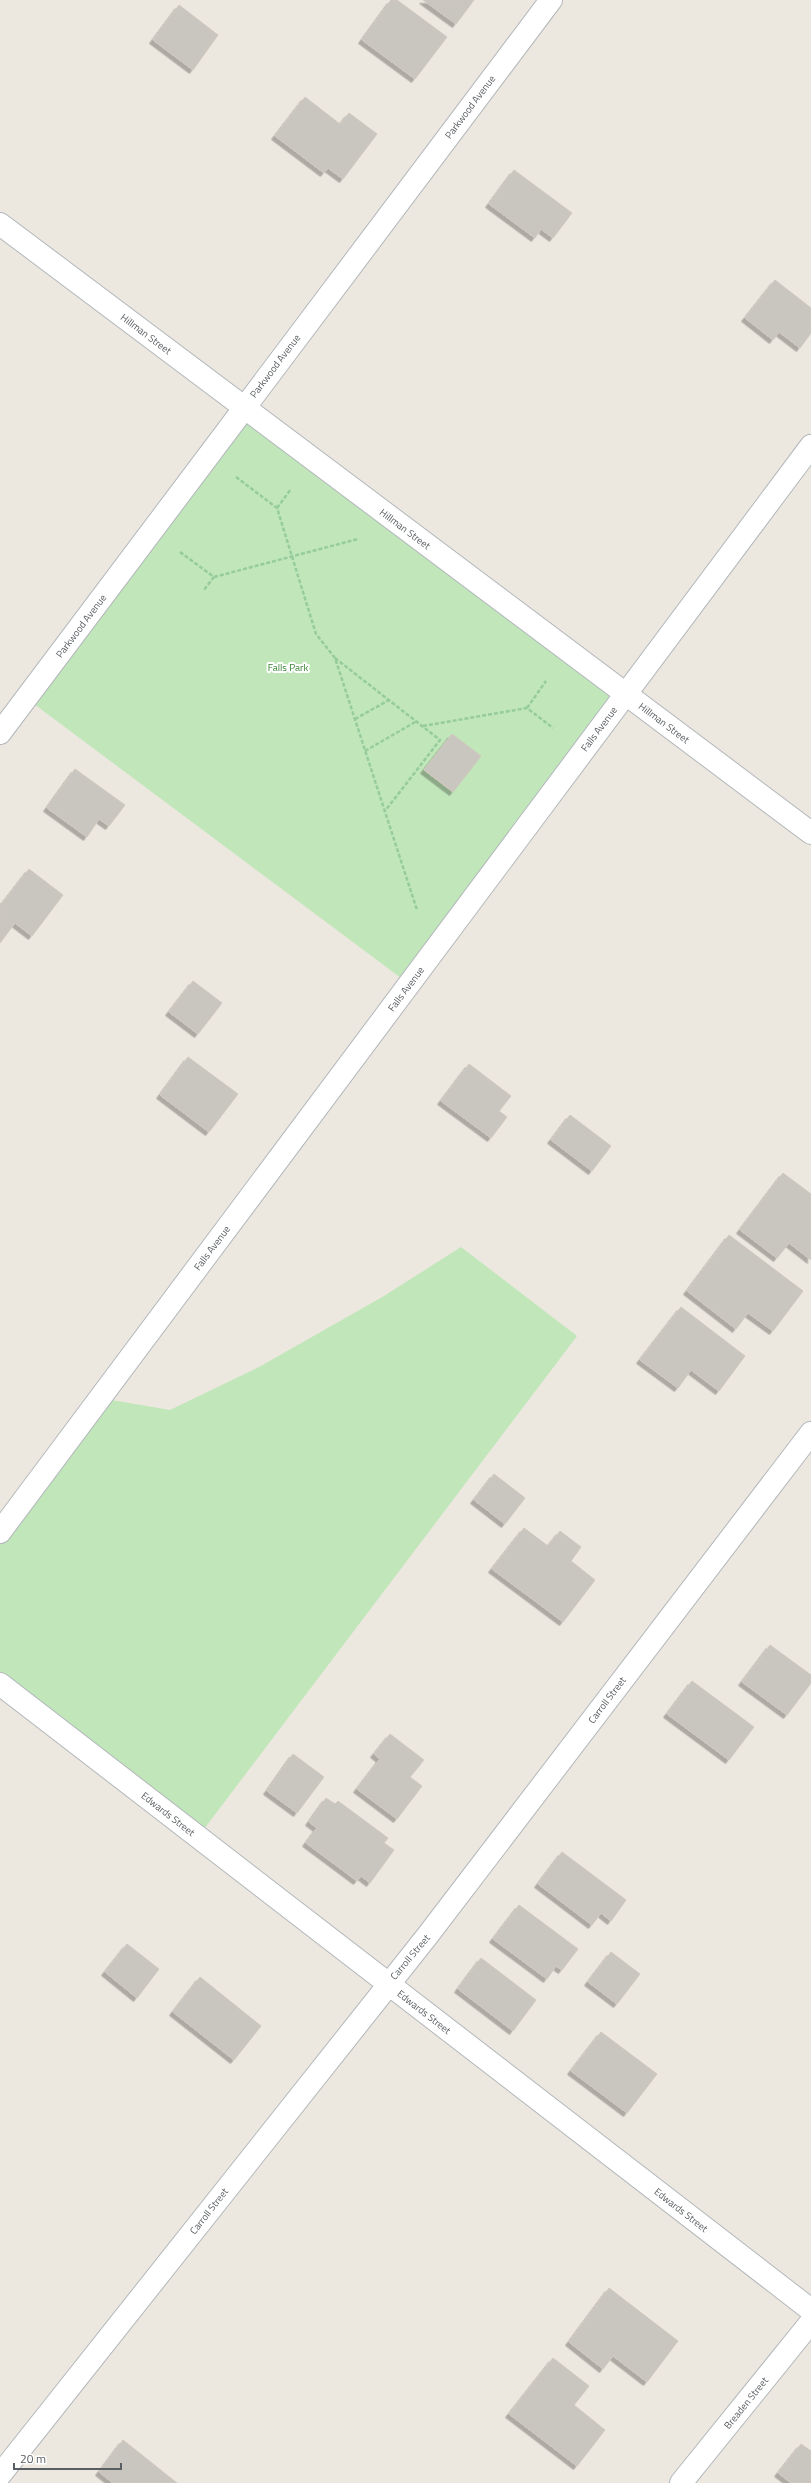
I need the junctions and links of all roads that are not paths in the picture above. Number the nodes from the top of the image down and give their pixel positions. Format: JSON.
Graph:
{"nodes":[{"id":1,"x":551,"y":0,"type":"edge"},
{"id":2,"x":0,"y":224,"type":"edge"},
{"id":3,"x":244,"y":408,"type":"junction"},
{"id":4,"x":811,"y":446,"type":"edge"},
{"id":5,"x":625,"y":694,"type":"junction"},
{"id":6,"x":0,"y":733,"type":"edge"},
{"id":7,"x":811,"y":833,"type":"edge"},
{"id":8,"x":811,"y":1433,"type":"edge"},
{"id":9,"x":0,"y":1532,"type":"edge"},
{"id":10,"x":0,"y":1684,"type":"edge"},
{"id":11,"x":388,"y":1984,"type":"junction"},
{"id":12,"x":811,"y":2310,"type":"edge"},
{"id":13,"x":811,"y":2322,"type":"edge"},
{"id":14,"x":0,"y":2474,"type":"edge"},
{"id":15,"x":681,"y":2483,"type":"edge"}],
"edges":[{"from":1,"to":3,"type":"street","name":"Parkwood Avenue"},
{"from":2,"to":3,"type":"street","name":"Hillman Street"},
{"from":3,"to":5,"type":"street","name":"Hillman Street"},
{"from":3,"to":6,"type":"street","name":"Parkwood Avenue"},
{"from":4,"to":5,"type":"street","name":"Falls Avenue"},
{"from":5,"to":7,"type":"street","name":"Hillman Street"},
{"from":5,"to":9,"type":"street","name":"Falls Avenue"},
{"from":8,"to":11,"type":"street","name":"Carroll Street"},
{"from":10,"to":11,"type":"street","name":"Edwards Street"},
{"from":11,"to":12,"type":"street","name":"Edwards Street"},
{"from":11,"to":14,"type":"street","name":"Carroll Street"},
{"from":13,"to":15,"type":"street","name":"Breaden Street"}]}
